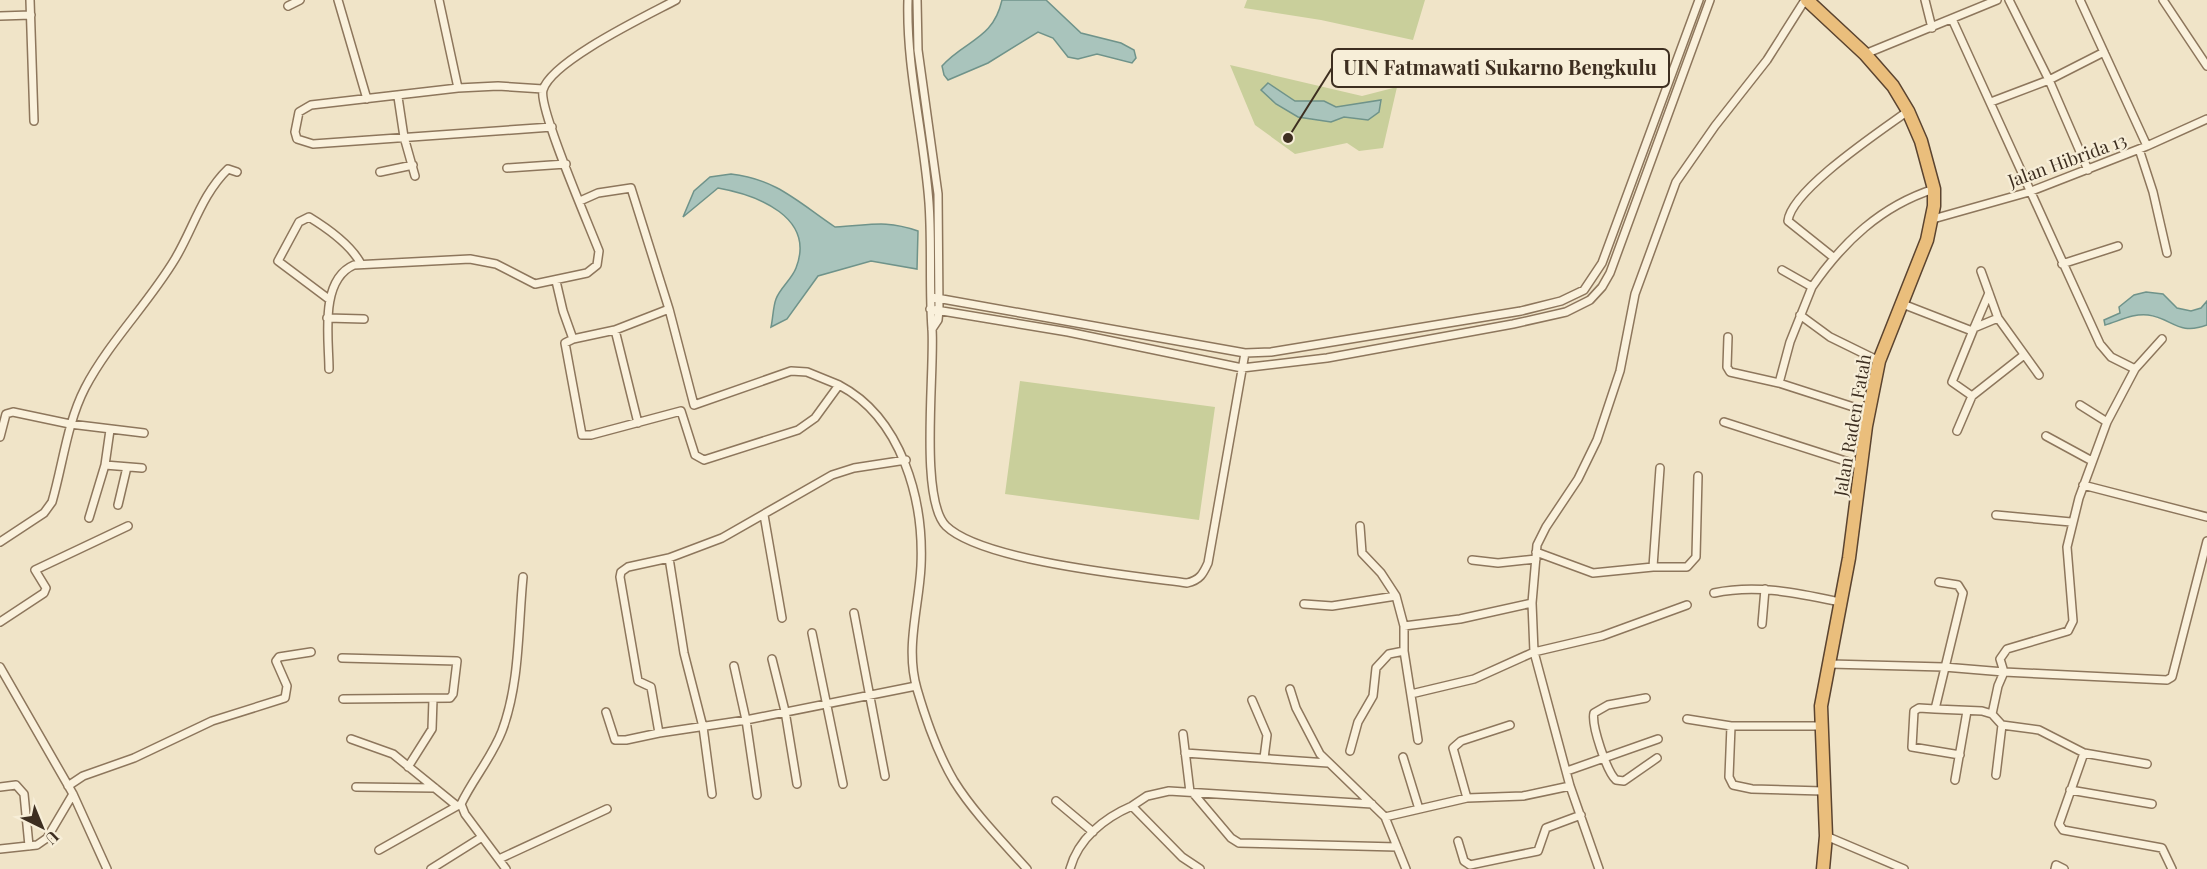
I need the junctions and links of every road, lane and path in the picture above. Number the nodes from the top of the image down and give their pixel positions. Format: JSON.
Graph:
{"nodes":[{"id":1,"x":30,"y":0,"type":"edge"},
{"id":2,"x":300,"y":0,"type":"edge"},
{"id":3,"x":338,"y":0,"type":"edge"},
{"id":4,"x":439,"y":0,"type":"edge"},
{"id":5,"x":676,"y":0,"type":"edge"},
{"id":6,"x":908,"y":0,"type":"edge"},
{"id":7,"x":917,"y":0,"type":"edge"},
{"id":8,"x":1699,"y":0,"type":"edge"},
{"id":9,"x":1710,"y":0,"type":"edge"},
{"id":10,"x":1806,"y":0,"type":"edge"},
{"id":11,"x":1925,"y":0,"type":"edge"},
{"id":12,"x":1997,"y":0,"type":"edge"},
{"id":13,"x":2009,"y":0,"type":"edge"},
{"id":14,"x":2080,"y":0,"type":"edge"},
{"id":15,"x":2163,"y":0,"type":"edge"},
{"id":16,"x":288,"y":6,"type":"dead end"},
{"id":17,"x":31,"y":15,"type":"junction"},
{"id":18,"x":0,"y":16,"type":"edge"},
{"id":19,"x":1952,"y":19,"type":"junction"},
{"id":20,"x":1932,"y":28,"type":"junction"},
{"id":21,"x":2104,"y":52,"type":"junction"},
{"id":22,"x":1865,"y":54,"type":"junction"},
{"id":23,"x":2207,"y":66,"type":"edge"},
{"id":24,"x":2049,"y":80,"type":"junction"},
{"id":25,"x":458,"y":88,"type":"junction"},
{"id":26,"x":543,"y":89,"type":"junction"},
{"id":27,"x":399,"y":97,"type":"junction"},
{"id":28,"x":367,"y":99,"type":"junction"},
{"id":29,"x":1991,"y":102,"type":"junction"},
{"id":30,"x":1908,"y":111,"type":"junction"},
{"id":31,"x":2207,"y":119,"type":"edge"},
{"id":32,"x":34,"y":121,"type":"dead end"},
{"id":33,"x":552,"y":127,"type":"junction"},
{"id":34,"x":404,"y":137,"type":"junction"},
{"id":35,"x":2147,"y":146,"type":"junction"},
{"id":36,"x":2139,"y":149,"type":"junction"},
{"id":37,"x":933,"y":155,"type":"junction"},
{"id":38,"x":923,"y":157,"type":"junction"},
{"id":39,"x":566,"y":164,"type":"junction"},
{"id":40,"x":413,"y":165,"type":"junction"},
{"id":41,"x":507,"y":168,"type":"dead end"},
{"id":42,"x":237,"y":171,"type":"dead end"},
{"id":43,"x":2088,"y":171,"type":"junction"},
{"id":44,"x":380,"y":172,"type":"dead end"},
{"id":45,"x":415,"y":176,"type":"dead end"},
{"id":46,"x":1934,"y":189,"type":"junction"},
{"id":47,"x":2029,"y":192,"type":"junction"},
{"id":48,"x":580,"y":201,"type":"junction"},
{"id":49,"x":1934,"y":219,"type":"junction"},
{"id":50,"x":2118,"y":246,"type":"dead end"},
{"id":51,"x":2167,"y":253,"type":"dead end"},
{"id":52,"x":1833,"y":257,"type":"junction"},
{"id":53,"x":361,"y":264,"type":"junction"},
{"id":54,"x":2062,"y":264,"type":"junction"},
{"id":55,"x":1782,"y":270,"type":"dead end"},
{"id":56,"x":1981,"y":271,"type":"dead end"},
{"id":57,"x":556,"y":281,"type":"junction"},
{"id":58,"x":1812,"y":287,"type":"junction"},
{"id":59,"x":1989,"y":293,"type":"junction"},
{"id":60,"x":931,"y":297,"type":"junction"},
{"id":61,"x":939,"y":297,"type":"junction"},
{"id":62,"x":330,"y":300,"type":"junction"},
{"id":63,"x":1900,"y":303,"type":"junction"},
{"id":64,"x":669,"y":309,"type":"junction"},
{"id":65,"x":935,"y":310,"type":"junction"},
{"id":66,"x":1800,"y":315,"type":"junction"},
{"id":67,"x":327,"y":318,"type":"junction"},
{"id":68,"x":1998,"y":318,"type":"junction"},
{"id":69,"x":364,"y":319,"type":"dead end"},
{"id":70,"x":1973,"y":329,"type":"junction"},
{"id":71,"x":615,"y":330,"type":"junction"},
{"id":72,"x":1728,"y":337,"type":"dead end"},
{"id":73,"x":573,"y":339,"type":"junction"},
{"id":74,"x":2162,"y":339,"type":"dead end"},
{"id":75,"x":1245,"y":353,"type":"junction"},
{"id":76,"x":2024,"y":355,"type":"junction"},
{"id":77,"x":1879,"y":361,"type":"junction"},
{"id":78,"x":1242,"y":368,"type":"junction"},
{"id":79,"x":329,"y":369,"type":"dead end"},
{"id":80,"x":2135,"y":369,"type":"junction"},
{"id":81,"x":2039,"y":375,"type":"dead end"},
{"id":82,"x":1779,"y":383,"type":"junction"},
{"id":83,"x":839,"y":385,"type":"junction"},
{"id":84,"x":1972,"y":396,"type":"junction"},
{"id":85,"x":694,"y":405,"type":"junction"},
{"id":86,"x":2080,"y":405,"type":"dead end"},
{"id":87,"x":681,"y":411,"type":"junction"},
{"id":88,"x":1869,"y":412,"type":"junction"},
{"id":89,"x":1724,"y":422,"type":"dead end"},
{"id":90,"x":2107,"y":422,"type":"junction"},
{"id":91,"x":638,"y":423,"type":"junction"},
{"id":92,"x":70,"y":424,"type":"junction"},
{"id":93,"x":110,"y":430,"type":"junction"},
{"id":94,"x":1957,"y":431,"type":"dead end"},
{"id":95,"x":144,"y":434,"type":"dead end"},
{"id":96,"x":2046,"y":436,"type":"dead end"},
{"id":97,"x":0,"y":437,"type":"edge"},
{"id":98,"x":906,"y":460,"type":"junction"},
{"id":99,"x":2092,"y":461,"type":"junction"},
{"id":100,"x":105,"y":465,"type":"junction"},
{"id":101,"x":1862,"y":466,"type":"junction"},
{"id":102,"x":127,"y":467,"type":"junction"},
{"id":103,"x":142,"y":468,"type":"dead end"},
{"id":104,"x":1660,"y":468,"type":"dead end"},
{"id":105,"x":1698,"y":476,"type":"dead end"},
{"id":106,"x":2083,"y":485,"type":"junction"},
{"id":107,"x":118,"y":506,"type":"dead end"},
{"id":108,"x":1996,"y":514,"type":"dead end"},
{"id":109,"x":764,"y":515,"type":"junction"},
{"id":110,"x":2207,"y":517,"type":"edge"},
{"id":111,"x":89,"y":518,"type":"dead end"},
{"id":112,"x":2072,"y":522,"type":"junction"},
{"id":113,"x":128,"y":526,"type":"dead end"},
{"id":114,"x":1360,"y":526,"type":"dead end"},
{"id":115,"x":2207,"y":541,"type":"edge"},
{"id":116,"x":0,"y":542,"type":"edge"},
{"id":117,"x":1536,"y":555,"type":"junction"},
{"id":118,"x":669,"y":558,"type":"junction"},
{"id":119,"x":1472,"y":560,"type":"dead end"},
{"id":120,"x":1653,"y":567,"type":"junction"},
{"id":121,"x":523,"y":577,"type":"dead end"},
{"id":122,"x":1939,"y":582,"type":"dead end"},
{"id":123,"x":1765,"y":589,"type":"junction"},
{"id":124,"x":1714,"y":593,"type":"dead end"},
{"id":125,"x":1396,"y":597,"type":"junction"},
{"id":126,"x":1840,"y":602,"type":"junction"},
{"id":127,"x":1532,"y":603,"type":"junction"},
{"id":128,"x":1304,"y":604,"type":"dead end"},
{"id":129,"x":1687,"y":605,"type":"dead end"},
{"id":130,"x":854,"y":613,"type":"dead end"},
{"id":131,"x":782,"y":618,"type":"dead end"},
{"id":132,"x":0,"y":622,"type":"edge"},
{"id":133,"x":1762,"y":624,"type":"dead end"},
{"id":134,"x":1404,"y":626,"type":"junction"},
{"id":135,"x":812,"y":633,"type":"dead end"},
{"id":136,"x":1404,"y":651,"type":"junction"},
{"id":137,"x":311,"y":652,"type":"dead end"},
{"id":138,"x":1534,"y":652,"type":"junction"},
{"id":139,"x":342,"y":658,"type":"dead end"},
{"id":140,"x":772,"y":659,"type":"dead end"},
{"id":141,"x":1830,"y":664,"type":"junction"},
{"id":142,"x":734,"y":666,"type":"dead end"},
{"id":143,"x":0,"y":667,"type":"edge"},
{"id":144,"x":1944,"y":667,"type":"junction"},
{"id":145,"x":2004,"y":672,"type":"junction"},
{"id":146,"x":916,"y":686,"type":"junction"},
{"id":147,"x":1290,"y":689,"type":"dead end"},
{"id":148,"x":1411,"y":694,"type":"junction"},
{"id":149,"x":870,"y":696,"type":"junction"},
{"id":150,"x":1646,"y":698,"type":"dead end"},
{"id":151,"x":343,"y":699,"type":"dead end"},
{"id":152,"x":433,"y":699,"type":"junction"},
{"id":153,"x":1251,"y":700,"type":"dead end"},
{"id":154,"x":827,"y":702,"type":"junction"},
{"id":155,"x":1935,"y":709,"type":"junction"},
{"id":156,"x":785,"y":711,"type":"junction"},
{"id":157,"x":1967,"y":711,"type":"junction"},
{"id":158,"x":606,"y":712,"type":"dead end"},
{"id":159,"x":1992,"y":714,"type":"junction"},
{"id":160,"x":1687,"y":719,"type":"dead end"},
{"id":161,"x":746,"y":720,"type":"junction"},
{"id":162,"x":1509,"y":725,"type":"dead end"},
{"id":163,"x":2002,"y":725,"type":"junction"},
{"id":164,"x":1731,"y":726,"type":"junction"},
{"id":165,"x":1820,"y":726,"type":"junction"},
{"id":166,"x":703,"y":727,"type":"junction"},
{"id":167,"x":659,"y":734,"type":"junction"},
{"id":168,"x":1183,"y":734,"type":"dead end"},
{"id":169,"x":1658,"y":739,"type":"dead end"},
{"id":170,"x":351,"y":740,"type":"dead end"},
{"id":171,"x":1418,"y":740,"type":"dead end"},
{"id":172,"x":1350,"y":751,"type":"dead end"},
{"id":173,"x":1185,"y":753,"type":"junction"},
{"id":174,"x":2084,"y":753,"type":"junction"},
{"id":175,"x":1960,"y":755,"type":"junction"},
{"id":176,"x":1264,"y":758,"type":"junction"},
{"id":177,"x":1402,"y":758,"type":"dead end"},
{"id":178,"x":1604,"y":758,"type":"junction"},
{"id":179,"x":1657,"y":758,"type":"dead end"},
{"id":180,"x":1329,"y":763,"type":"junction"},
{"id":181,"x":2147,"y":764,"type":"dead end"},
{"id":182,"x":408,"y":767,"type":"junction"},
{"id":183,"x":1567,"y":771,"type":"junction"},
{"id":184,"x":1996,"y":775,"type":"dead end"},
{"id":185,"x":885,"y":776,"type":"dead end"},
{"id":186,"x":1955,"y":780,"type":"dead end"},
{"id":187,"x":797,"y":784,"type":"dead end"},
{"id":188,"x":843,"y":784,"type":"dead end"},
{"id":189,"x":68,"y":786,"type":"junction"},
{"id":190,"x":1570,"y":786,"type":"junction"},
{"id":191,"x":0,"y":787,"type":"edge"},
{"id":192,"x":356,"y":787,"type":"dead end"},
{"id":193,"x":435,"y":788,"type":"junction"},
{"id":194,"x":2070,"y":790,"type":"junction"},
{"id":195,"x":1823,"y":791,"type":"junction"},
{"id":196,"x":1191,"y":793,"type":"junction"},
{"id":197,"x":73,"y":794,"type":"junction"},
{"id":198,"x":712,"y":794,"type":"dead end"},
{"id":199,"x":757,"y":795,"type":"dead end"},
{"id":200,"x":1467,"y":798,"type":"junction"},
{"id":201,"x":1056,"y":801,"type":"dead end"},
{"id":202,"x":1372,"y":804,"type":"junction"},
{"id":203,"x":2152,"y":804,"type":"dead end"},
{"id":204,"x":459,"y":805,"type":"junction"},
{"id":205,"x":1132,"y":806,"type":"junction"},
{"id":206,"x":607,"y":808,"type":"dead end"},
{"id":207,"x":1419,"y":809,"type":"junction"},
{"id":208,"x":1581,"y":815,"type":"junction"},
{"id":209,"x":1385,"y":817,"type":"junction"},
{"id":210,"x":1093,"y":832,"type":"junction"},
{"id":211,"x":1827,"y":836,"type":"junction"},
{"id":212,"x":482,"y":837,"type":"junction"},
{"id":213,"x":1458,"y":841,"type":"dead end"},
{"id":214,"x":29,"y":846,"type":"junction"},
{"id":215,"x":1397,"y":847,"type":"junction"},
{"id":216,"x":0,"y":849,"type":"edge"},
{"id":217,"x":379,"y":850,"type":"dead end"},
{"id":218,"x":499,"y":859,"type":"junction"},
{"id":219,"x":107,"y":869,"type":"edge"},
{"id":220,"x":431,"y":869,"type":"edge"},
{"id":221,"x":506,"y":869,"type":"edge"},
{"id":222,"x":1027,"y":869,"type":"edge"},
{"id":223,"x":1070,"y":869,"type":"edge"},
{"id":224,"x":1200,"y":869,"type":"edge"},
{"id":225,"x":1406,"y":869,"type":"edge"},
{"id":226,"x":1599,"y":869,"type":"edge"},
{"id":227,"x":1823,"y":869,"type":"edge"},
{"id":228,"x":1904,"y":869,"type":"edge"},
{"id":229,"x":2055,"y":869,"type":"edge"},
{"id":230,"x":2064,"y":869,"type":"edge"},
{"id":231,"x":2172,"y":869,"type":"edge"}],
"edges":[{"from":1,"to":17,"type":"street"},
{"from":2,"to":16,"type":"street"},
{"from":3,"to":28,"type":"street"},
{"from":4,"to":25,"type":"street"},
{"from":5,"to":26,"type":"street"},
{"from":6,"to":38,"type":"street"},
{"from":7,"to":37,"type":"street"},
{"from":8,"to":75,"type":"street"},
{"from":9,"to":78,"type":"street"},
{"from":10,"to":22,"type":"highway","name":"Jalan Raden Fatah"},
{"from":10,"to":117,"type":"street"},
{"from":11,"to":20,"type":"street"},
{"from":12,"to":19,"type":"street"},
{"from":13,"to":24,"type":"street"},
{"from":14,"to":21,"type":"street"},
{"from":15,"to":23,"type":"street"},
{"from":17,"to":18,"type":"street"},
{"from":17,"to":32,"type":"street"},
{"from":19,"to":20,"type":"street"},
{"from":19,"to":29,"type":"street"},
{"from":20,"to":22,"type":"street"},
{"from":21,"to":24,"type":"street"},
{"from":21,"to":35,"type":"street"},
{"from":22,"to":30,"type":"highway","name":"Jalan Raden Fatah"},
{"from":24,"to":29,"type":"street"},
{"from":24,"to":43,"type":"street"},
{"from":25,"to":26,"type":"street"},
{"from":25,"to":27,"type":"street"},
{"from":26,"to":33,"type":"street"},
{"from":27,"to":28,"type":"street"},
{"from":27,"to":34,"type":"street"},
{"from":28,"to":34,"type":"street"},
{"from":29,"to":47,"type":"street"},
{"from":30,"to":46,"type":"highway","name":"Jalan Raden Fatah"},
{"from":30,"to":52,"type":"street"},
{"from":31,"to":35,"type":"street","name":"Jalan Hibrida 13"},
{"from":33,"to":34,"type":"street"},
{"from":33,"to":39,"type":"street"},
{"from":34,"to":40,"type":"street"},
{"from":35,"to":36,"type":"street","name":"Jalan Hibrida 13"},
{"from":36,"to":43,"type":"street","name":"Jalan Hibrida 13"},
{"from":36,"to":51,"type":"street"},
{"from":37,"to":38,"type":"street"},
{"from":37,"to":61,"type":"street"},
{"from":38,"to":60,"type":"street"},
{"from":39,"to":41,"type":"street"},
{"from":39,"to":48,"type":"street"},
{"from":40,"to":44,"type":"street"},
{"from":40,"to":45,"type":"street"},
{"from":42,"to":92,"type":"street"},
{"from":43,"to":47,"type":"street","name":"Jalan Hibrida 13"},
{"from":46,"to":49,"type":"highway","name":"Jalan Raden Fatah"},
{"from":46,"to":52,"type":"street"},
{"from":47,"to":49,"type":"street","name":"Jalan Hibrida 13"},
{"from":47,"to":54,"type":"street"},
{"from":48,"to":57,"type":"street"},
{"from":48,"to":64,"type":"street"},
{"from":49,"to":63,"type":"highway","name":"Jalan Raden Fatah"},
{"from":50,"to":54,"type":"street"},
{"from":52,"to":58,"type":"street"},
{"from":53,"to":57,"type":"street"},
{"from":53,"to":62,"type":"street"},
{"from":53,"to":62,"type":"street"},
{"from":54,"to":80,"type":"street"},
{"from":55,"to":58,"type":"street"},
{"from":56,"to":59,"type":"street"},
{"from":57,"to":73,"type":"street"},
{"from":58,"to":66,"type":"street"},
{"from":59,"to":68,"type":"street"},
{"from":59,"to":70,"type":"street"},
{"from":60,"to":61,"type":"street"},
{"from":60,"to":65,"type":"street"},
{"from":61,"to":65,"type":"street"},
{"from":61,"to":75,"type":"street"},
{"from":62,"to":67,"type":"street"},
{"from":63,"to":70,"type":"street"},
{"from":63,"to":77,"type":"highway","name":"Jalan Raden Fatah"},
{"from":64,"to":71,"type":"street"},
{"from":64,"to":85,"type":"street"},
{"from":65,"to":78,"type":"street"},
{"from":65,"to":78,"type":"street"},
{"from":66,"to":77,"type":"street"},
{"from":66,"to":82,"type":"street"},
{"from":67,"to":69,"type":"street"},
{"from":67,"to":79,"type":"street"},
{"from":68,"to":70,"type":"street"},
{"from":68,"to":76,"type":"street"},
{"from":70,"to":84,"type":"street"},
{"from":71,"to":73,"type":"street"},
{"from":71,"to":91,"type":"street"},
{"from":72,"to":82,"type":"street"},
{"from":73,"to":91,"type":"street"},
{"from":74,"to":80,"type":"street"},
{"from":75,"to":78,"type":"street"},
{"from":76,"to":81,"type":"street"},
{"from":76,"to":84,"type":"street"},
{"from":77,"to":88,"type":"highway","name":"Jalan Raden Fatah"},
{"from":80,"to":90,"type":"street"},
{"from":82,"to":88,"type":"street"},
{"from":83,"to":85,"type":"street"},
{"from":83,"to":87,"type":"street"},
{"from":83,"to":98,"type":"street"},
{"from":84,"to":94,"type":"street"},
{"from":85,"to":87,"type":"street"},
{"from":86,"to":90,"type":"street"},
{"from":87,"to":91,"type":"street"},
{"from":88,"to":101,"type":"highway","name":"Jalan Raden Fatah"},
{"from":89,"to":101,"type":"street"},
{"from":90,"to":99,"type":"street"},
{"from":92,"to":93,"type":"street"},
{"from":92,"to":97,"type":"street"},
{"from":92,"to":116,"type":"street"},
{"from":93,"to":95,"type":"street"},
{"from":93,"to":100,"type":"street"},
{"from":96,"to":99,"type":"street"},
{"from":98,"to":109,"type":"street"},
{"from":98,"to":146,"type":"street"},
{"from":99,"to":106,"type":"street"},
{"from":100,"to":102,"type":"street"},
{"from":100,"to":111,"type":"street"},
{"from":101,"to":126,"type":"highway","name":"Jalan Raden Fatah"},
{"from":102,"to":103,"type":"street"},
{"from":102,"to":107,"type":"street"},
{"from":104,"to":120,"type":"street"},
{"from":105,"to":120,"type":"street"},
{"from":106,"to":110,"type":"street"},
{"from":106,"to":112,"type":"street"},
{"from":108,"to":112,"type":"street"},
{"from":109,"to":118,"type":"street"},
{"from":109,"to":131,"type":"street"},
{"from":112,"to":145,"type":"street"},
{"from":113,"to":132,"type":"street"},
{"from":114,"to":125,"type":"street"},
{"from":115,"to":145,"type":"street"},
{"from":117,"to":119,"type":"street"},
{"from":117,"to":120,"type":"street"},
{"from":117,"to":127,"type":"street"},
{"from":118,"to":166,"type":"street"},
{"from":118,"to":167,"type":"street"},
{"from":121,"to":204,"type":"street"},
{"from":122,"to":144,"type":"street"},
{"from":123,"to":124,"type":"street"},
{"from":123,"to":126,"type":"street"},
{"from":123,"to":133,"type":"street"},
{"from":125,"to":128,"type":"street"},
{"from":125,"to":134,"type":"street"},
{"from":126,"to":141,"type":"highway","name":"Jalan Raden Fatah"},
{"from":127,"to":134,"type":"street"},
{"from":127,"to":138,"type":"street"},
{"from":129,"to":138,"type":"street"},
{"from":130,"to":149,"type":"street"},
{"from":134,"to":136,"type":"street"},
{"from":135,"to":154,"type":"street"},
{"from":136,"to":148,"type":"street"},
{"from":136,"to":172,"type":"street"},
{"from":137,"to":189,"type":"street"},
{"from":138,"to":148,"type":"street"},
{"from":138,"to":183,"type":"street"},
{"from":139,"to":152,"type":"street"},
{"from":140,"to":156,"type":"street"},
{"from":141,"to":144,"type":"street"},
{"from":141,"to":165,"type":"highway","name":"Jalan Raden Fatah"},
{"from":142,"to":161,"type":"street"},
{"from":143,"to":189,"type":"street"},
{"from":144,"to":145,"type":"street"},
{"from":144,"to":155,"type":"street"},
{"from":145,"to":159,"type":"street"},
{"from":146,"to":149,"type":"street"},
{"from":146,"to":222,"type":"street"},
{"from":147,"to":180,"type":"street"},
{"from":148,"to":171,"type":"street"},
{"from":149,"to":154,"type":"street"},
{"from":149,"to":185,"type":"street"},
{"from":150,"to":178,"type":"street"},
{"from":151,"to":152,"type":"street"},
{"from":152,"to":182,"type":"street"},
{"from":153,"to":176,"type":"street"},
{"from":154,"to":156,"type":"street"},
{"from":154,"to":188,"type":"street"},
{"from":155,"to":157,"type":"street"},
{"from":155,"to":175,"type":"street"},
{"from":156,"to":161,"type":"street"},
{"from":156,"to":187,"type":"street"},
{"from":157,"to":159,"type":"street"},
{"from":157,"to":175,"type":"street"},
{"from":158,"to":167,"type":"street"},
{"from":159,"to":163,"type":"street"},
{"from":160,"to":164,"type":"street"},
{"from":161,"to":166,"type":"street"},
{"from":161,"to":199,"type":"street"},
{"from":162,"to":200,"type":"street"},
{"from":163,"to":174,"type":"street"},
{"from":163,"to":184,"type":"street"},
{"from":164,"to":165,"type":"street"},
{"from":164,"to":195,"type":"street"},
{"from":165,"to":195,"type":"highway","name":"Jalan Raden Fatah"},
{"from":166,"to":167,"type":"street"},
{"from":166,"to":198,"type":"street"},
{"from":168,"to":173,"type":"street"},
{"from":169,"to":178,"type":"street"},
{"from":170,"to":182,"type":"street"},
{"from":173,"to":176,"type":"street"},
{"from":173,"to":196,"type":"street"},
{"from":174,"to":181,"type":"street"},
{"from":174,"to":194,"type":"street"},
{"from":175,"to":186,"type":"street"},
{"from":176,"to":180,"type":"street"},
{"from":177,"to":207,"type":"street"},
{"from":178,"to":179,"type":"street"},
{"from":178,"to":183,"type":"street"},
{"from":180,"to":202,"type":"street"},
{"from":182,"to":193,"type":"street"},
{"from":183,"to":190,"type":"street"},
{"from":189,"to":197,"type":"street"},
{"from":190,"to":200,"type":"street"},
{"from":190,"to":208,"type":"street"},
{"from":191,"to":214,"type":"street"},
{"from":192,"to":193,"type":"street"},
{"from":193,"to":204,"type":"street"},
{"from":194,"to":203,"type":"street"},
{"from":194,"to":231,"type":"street"},
{"from":195,"to":211,"type":"highway","name":"Jalan Raden Fatah"},
{"from":196,"to":202,"type":"street"},
{"from":196,"to":205,"type":"street"},
{"from":196,"to":215,"type":"street"},
{"from":197,"to":214,"type":"street"},
{"from":197,"to":219,"type":"street"},
{"from":200,"to":207,"type":"street"},
{"from":201,"to":210,"type":"street"},
{"from":202,"to":209,"type":"street"},
{"from":204,"to":212,"type":"street"},
{"from":204,"to":217,"type":"street"},
{"from":205,"to":210,"type":"street"},
{"from":205,"to":224,"type":"street"},
{"from":206,"to":218,"type":"street"},
{"from":207,"to":209,"type":"street"},
{"from":208,"to":213,"type":"street"},
{"from":208,"to":226,"type":"street"},
{"from":209,"to":215,"type":"street"},
{"from":210,"to":223,"type":"street"},
{"from":211,"to":227,"type":"highway","name":"Jalan Raden Fatah"},
{"from":211,"to":228,"type":"street"},
{"from":212,"to":218,"type":"street"},
{"from":212,"to":220,"type":"street"},
{"from":214,"to":216,"type":"street"},
{"from":215,"to":225,"type":"street"},
{"from":218,"to":221,"type":"street"},
{"from":229,"to":230,"type":"street"}]}
